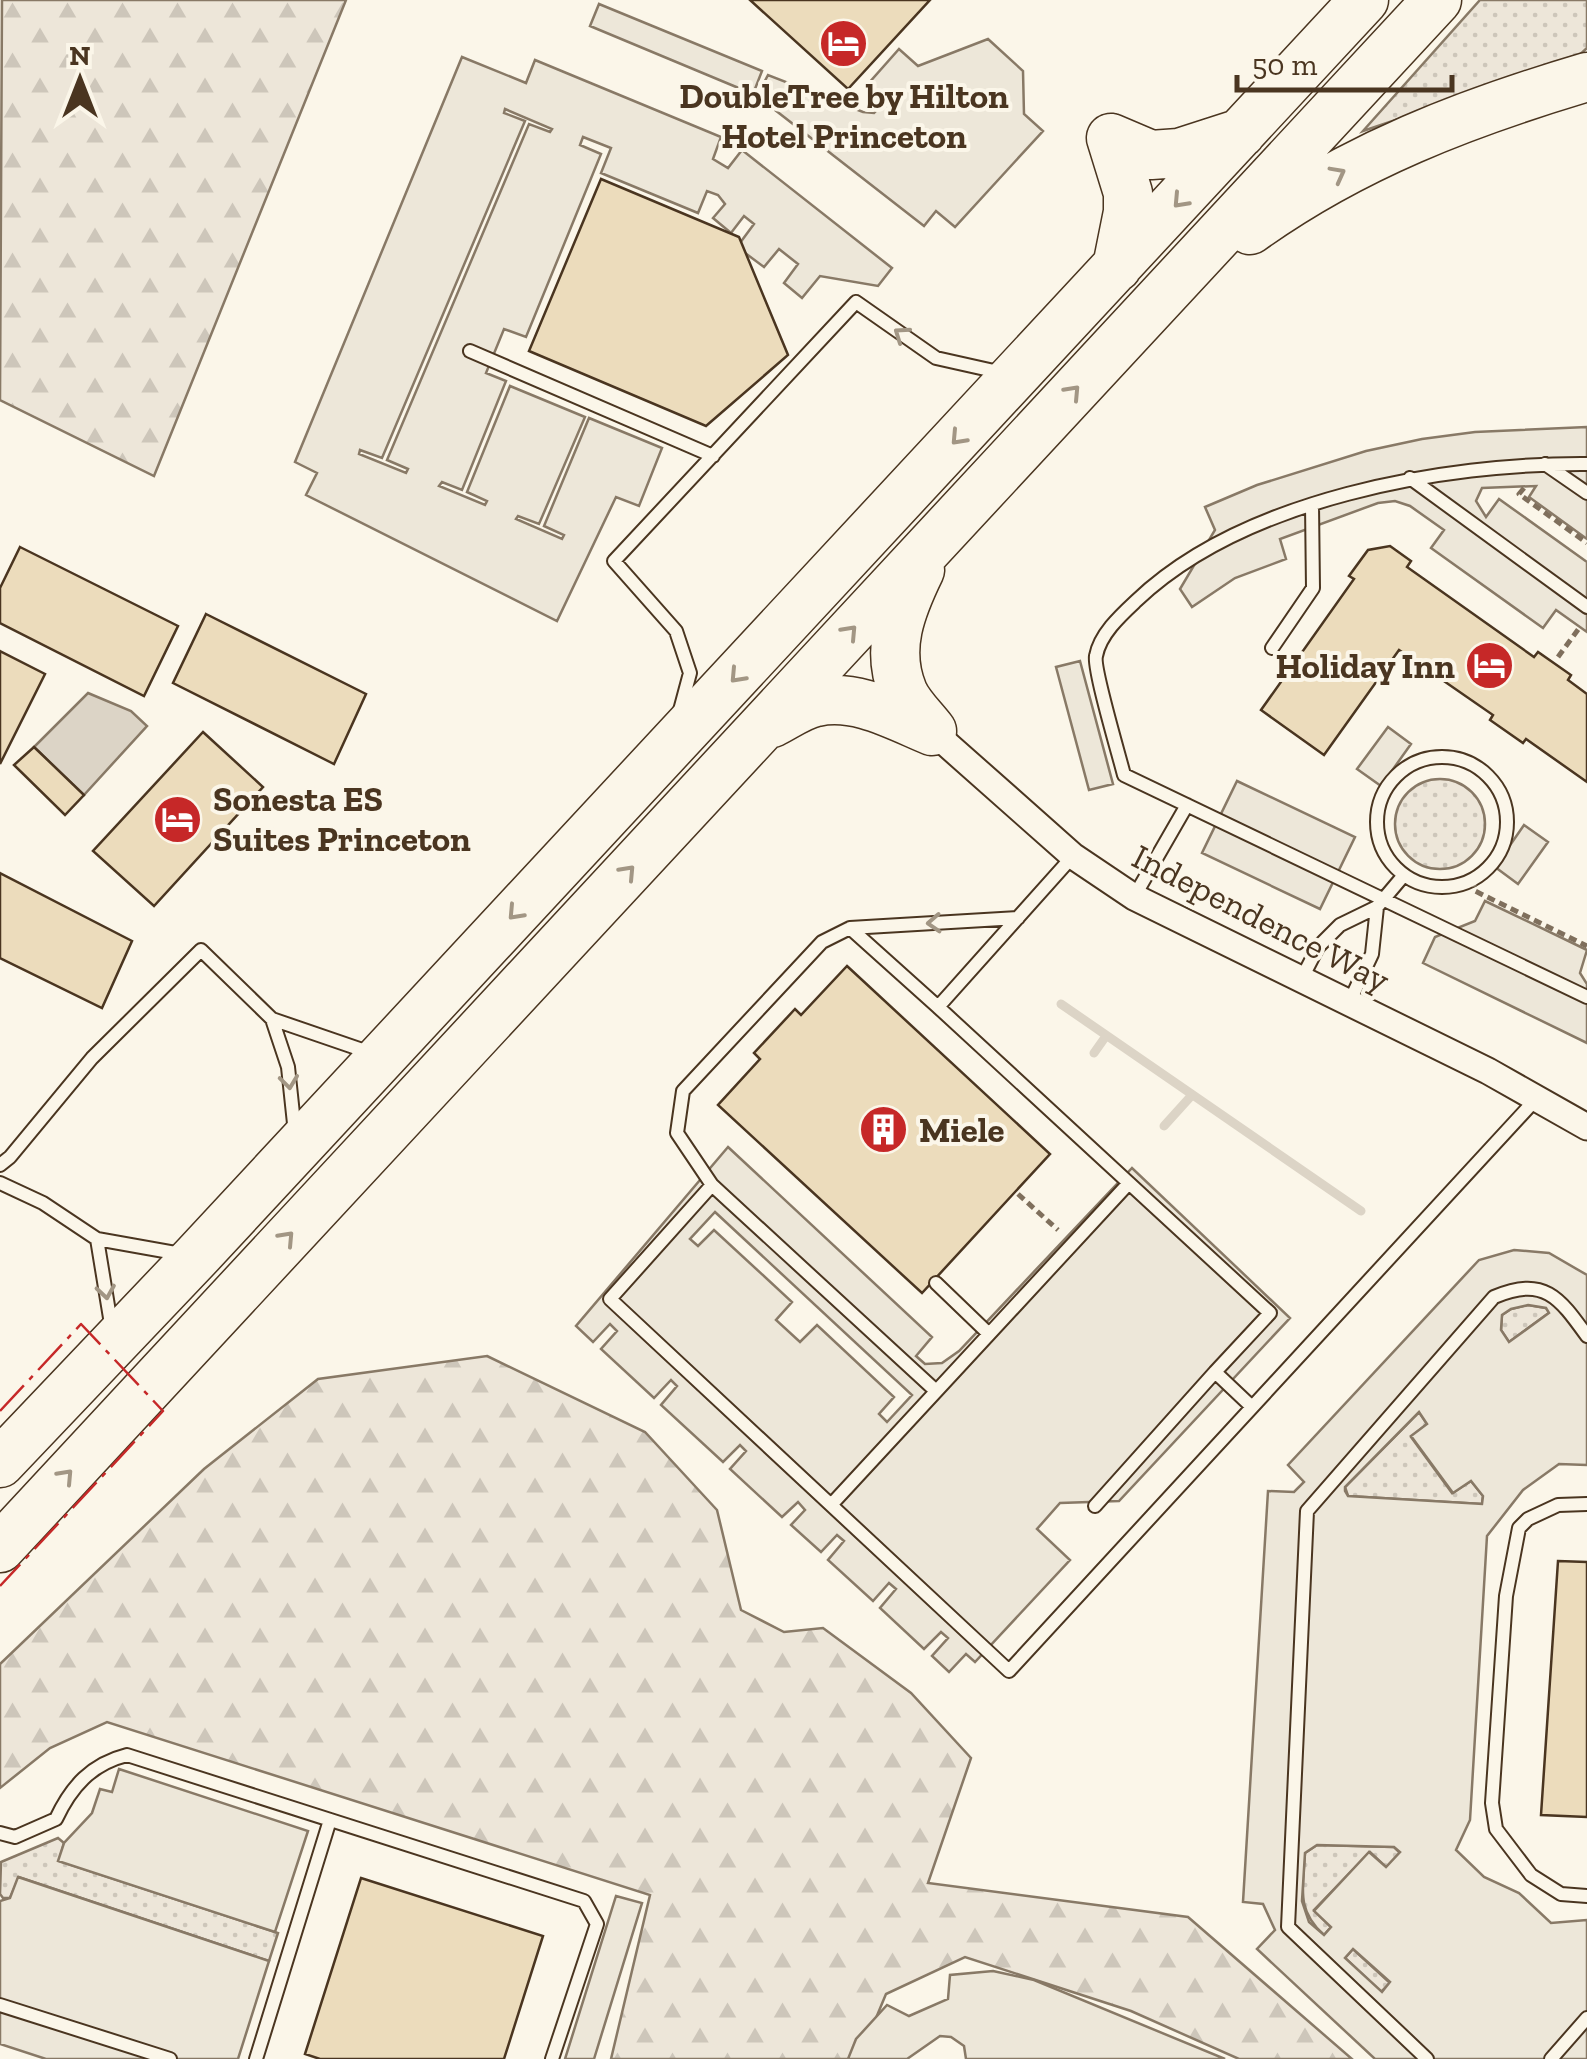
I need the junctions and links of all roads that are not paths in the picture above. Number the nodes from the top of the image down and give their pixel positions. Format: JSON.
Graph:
{"nodes":[{"id":1,"x":1364,"y":0,"type":"edge"},
{"id":2,"x":1437,"y":0,"type":"edge"},
{"id":3,"x":1583,"y":76,"type":"edge"},
{"id":4,"x":1244,"y":132,"type":"junction"},
{"id":5,"x":1118,"y":268,"type":"junction"},
{"id":6,"x":1170,"y":288,"type":"junction"},
{"id":7,"x":470,"y":351,"type":"dead end"},
{"id":8,"x":1016,"y":376,"type":"junction"},
{"id":9,"x":713,"y":456,"type":"junction"},
{"id":10,"x":1544,"y":464,"type":"junction"},
{"id":11,"x":1587,"y":464,"type":"edge"},
{"id":12,"x":1410,"y":478,"type":"junction"},
{"id":13,"x":1587,"y":494,"type":"edge"},
{"id":14,"x":1312,"y":505,"type":"junction"},
{"id":15,"x":935,"y":540,"type":"junction"},
{"id":16,"x":1587,"y":608,"type":"edge"},
{"id":17,"x":1272,"y":648,"type":"dead end"},
{"id":18,"x":760,"y":729,"type":"junction"},
{"id":19,"x":932,"y":731,"type":"junction"},
{"id":20,"x":672,"y":746,"type":"junction"},
{"id":21,"x":1187,"y":805,"type":"junction"},
{"id":22,"x":1073,"y":856,"type":"junction"},
{"id":23,"x":1404,"y":876,"type":"junction"},
{"id":24,"x":1134,"y":897,"type":"junction"},
{"id":25,"x":1381,"y":903,"type":"junction"},
{"id":26,"x":1018,"y":918,"type":"junction"},
{"id":27,"x":850,"y":928,"type":"junction"},
{"id":28,"x":1301,"y":980,"type":"junction"},
{"id":29,"x":1587,"y":997,"type":"edge"},
{"id":30,"x":1349,"y":1003,"type":"junction"},
{"id":31,"x":938,"y":1007,"type":"junction"},
{"id":32,"x":272,"y":1019,"type":"junction"},
{"id":33,"x":381,"y":1056,"type":"junction"},
{"id":34,"x":1536,"y":1098,"type":"junction"},
{"id":35,"x":1587,"y":1127,"type":"edge"},
{"id":36,"x":296,"y":1147,"type":"junction"},
{"id":37,"x":0,"y":1165,"type":"edge"},
{"id":38,"x":1129,"y":1182,"type":"junction"},
{"id":39,"x":0,"y":1183,"type":"edge"},
{"id":40,"x":712,"y":1185,"type":"junction"},
{"id":41,"x":98,"y":1239,"type":"junction"},
{"id":42,"x":196,"y":1257,"type":"junction"},
{"id":43,"x":936,"y":1284,"type":"dead end"},
{"id":44,"x":988,"y":1334,"type":"junction"},
{"id":45,"x":1587,"y":1336,"type":"edge"},
{"id":46,"x":114,"y":1345,"type":"junction"},
{"id":47,"x":1215,"y":1372,"type":"junction"},
{"id":48,"x":936,"y":1391,"type":"junction"},
{"id":49,"x":1252,"y":1407,"type":"junction"},
{"id":50,"x":0,"y":1462,"type":"edge"},
{"id":51,"x":1587,"y":1504,"type":"edge"},
{"id":52,"x":831,"y":1505,"type":"junction"},
{"id":53,"x":1094,"y":1506,"type":"dead end"},
{"id":54,"x":0,"y":1548,"type":"edge"},
{"id":55,"x":330,"y":1820,"type":"junction"},
{"id":56,"x":0,"y":1834,"type":"edge"},
{"id":57,"x":1587,"y":1896,"type":"edge"},
{"id":58,"x":0,"y":2005,"type":"edge"},
{"id":59,"x":1587,"y":2018,"type":"edge"},
{"id":60,"x":170,"y":2059,"type":"edge"},
{"id":61,"x":256,"y":2059,"type":"edge"},
{"id":62,"x":552,"y":2059,"type":"edge"},
{"id":63,"x":1427,"y":2059,"type":"edge"},
{"id":64,"x":1551,"y":2059,"type":"edge"}],
"edges":[{"from":1,"to":4,"type":"highway"},
{"from":2,"to":6,"type":"highway"},
{"from":6,"to":3,"type":"highway","one_way":true},
{"from":4,"to":5,"type":"highway","one_way":true},
{"from":4,"to":5,"type":"highway"},
{"from":5,"to":8,"type":"highway"},
{"from":15,"to":6,"type":"highway","one_way":true},
{"from":7,"to":9,"type":"lane"},
{"from":8,"to":9,"type":"lane","one_way":true},
{"from":8,"to":20,"type":"highway","one_way":true},
{"from":9,"to":20,"type":"lane"},
{"from":10,"to":11,"type":"lane"},
{"from":10,"to":12,"type":"lane"},
{"from":10,"to":13,"type":"lane"},
{"from":12,"to":14,"type":"lane"},
{"from":12,"to":16,"type":"lane"},
{"from":14,"to":17,"type":"lane"},
{"from":14,"to":21,"type":"lane"},
{"from":18,"to":15,"type":"highway","one_way":true},
{"from":15,"to":19,"type":"highway"},
{"from":18,"to":19,"type":"highway"},
{"from":54,"to":18,"type":"highway","one_way":true},
{"from":19,"to":22,"type":"street","name":"Independence Way"},
{"from":20,"to":33,"type":"highway","one_way":true},
{"from":21,"to":24,"type":"lane"},
{"from":21,"to":25,"type":"lane"},
{"from":22,"to":24,"type":"street","name":"Independence Way"},
{"from":22,"to":26,"type":"lane"},
{"from":23,"to":23,"type":"lane"},
{"from":23,"to":25,"type":"lane"},
{"from":24,"to":28,"type":"street","name":"Independence Way"},
{"from":25,"to":28,"type":"lane"},
{"from":25,"to":29,"type":"lane"},
{"from":25,"to":30,"type":"lane"},
{"from":26,"to":27,"type":"lane","one_way":true},
{"from":26,"to":31,"type":"lane"},
{"from":27,"to":31,"type":"lane"},
{"from":27,"to":40,"type":"lane"},
{"from":28,"to":30,"type":"street","name":"Independence Way"},
{"from":30,"to":34,"type":"street","name":"Independence Way"},
{"from":31,"to":38,"type":"lane"},
{"from":32,"to":33,"type":"lane"},
{"from":32,"to":36,"type":"lane","one_way":true},
{"from":32,"to":37,"type":"lane"},
{"from":33,"to":36,"type":"highway"},
{"from":34,"to":35,"type":"street","name":"Independence Way"},
{"from":34,"to":49,"type":"lane"},
{"from":36,"to":42,"type":"highway"},
{"from":38,"to":44,"type":"lane"},
{"from":38,"to":47,"type":"lane"},
{"from":39,"to":41,"type":"lane"},
{"from":40,"to":48,"type":"lane"},
{"from":40,"to":52,"type":"lane"},
{"from":41,"to":42,"type":"lane"},
{"from":41,"to":46,"type":"lane","one_way":true},
{"from":42,"to":46,"type":"highway"},
{"from":43,"to":44,"type":"lane"},
{"from":44,"to":48,"type":"lane"},
{"from":45,"to":63,"type":"lane"},
{"from":46,"to":50,"type":"highway"},
{"from":47,"to":49,"type":"lane"},
{"from":47,"to":53,"type":"lane"},
{"from":48,"to":52,"type":"lane"},
{"from":49,"to":52,"type":"lane"},
{"from":51,"to":57,"type":"lane"},
{"from":55,"to":56,"type":"lane"},
{"from":55,"to":61,"type":"lane"},
{"from":55,"to":62,"type":"lane"},
{"from":58,"to":60,"type":"lane"},
{"from":59,"to":64,"type":"lane"}]}
